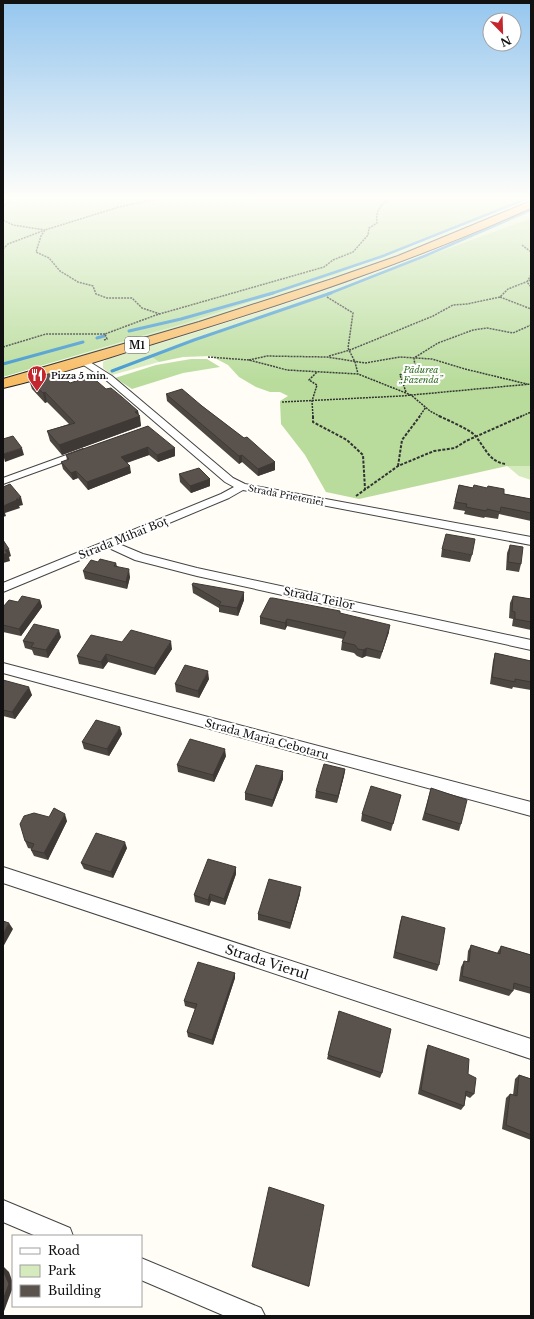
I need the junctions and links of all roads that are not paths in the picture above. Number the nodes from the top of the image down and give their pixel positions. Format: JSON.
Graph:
{"nodes":[{"id":1,"x":397,"y":259,"type":"edge"},
{"id":2,"x":82,"y":360,"type":"junction"},
{"id":3,"x":3,"y":384,"type":"edge"},
{"id":4,"x":163,"y":423,"type":"junction"},
{"id":5,"x":149,"y":428,"type":"edge"},
{"id":6,"x":90,"y":449,"type":"edge"},
{"id":7,"x":3,"y":481,"type":"edge"},
{"id":8,"x":242,"y":487,"type":"junction"},
{"id":9,"x":531,"y":541,"type":"edge"},
{"id":10,"x":109,"y":544,"type":"junction"},
{"id":11,"x":3,"y":588,"type":"edge"},
{"id":12,"x":531,"y":645,"type":"edge"},
{"id":13,"x":3,"y":668,"type":"edge"},
{"id":14,"x":531,"y":809,"type":"edge"},
{"id":15,"x":3,"y":875,"type":"edge"},
{"id":16,"x":531,"y":1050,"type":"edge"},
{"id":17,"x":3,"y":1212,"type":"edge"},
{"id":18,"x":60,"y":1235,"type":"edge"},
{"id":19,"x":142,"y":1269,"type":"edge"},
{"id":20,"x":253,"y":1316,"type":"edge"}],
"edges":[{"from":1,"to":2,"type":"highway","number":"M1"},
{"from":2,"to":3,"type":"highway","number":"M1"},
{"from":2,"to":4,"type":"street","name":"Strada Prieteniei"},
{"from":4,"to":5,"type":"street"},
{"from":4,"to":8,"type":"street","name":"Strada Prieteniei"},
{"from":6,"to":7,"type":"street"},
{"from":8,"to":9,"type":"street","name":"Strada Prieteniei"},
{"from":8,"to":10,"type":"street","name":"Strada Mihai Boț"},
{"from":10,"to":11,"type":"street","name":"Strada Mihai Boț"},
{"from":10,"to":12,"type":"street","name":"Strada Teilor"},
{"from":13,"to":14,"type":"street","name":"Strada Maria Cebotaru"},
{"from":15,"to":16,"type":"street","name":"Strada Vierul"},
{"from":17,"to":18,"type":"street"},
{"from":19,"to":20,"type":"street"}]}
